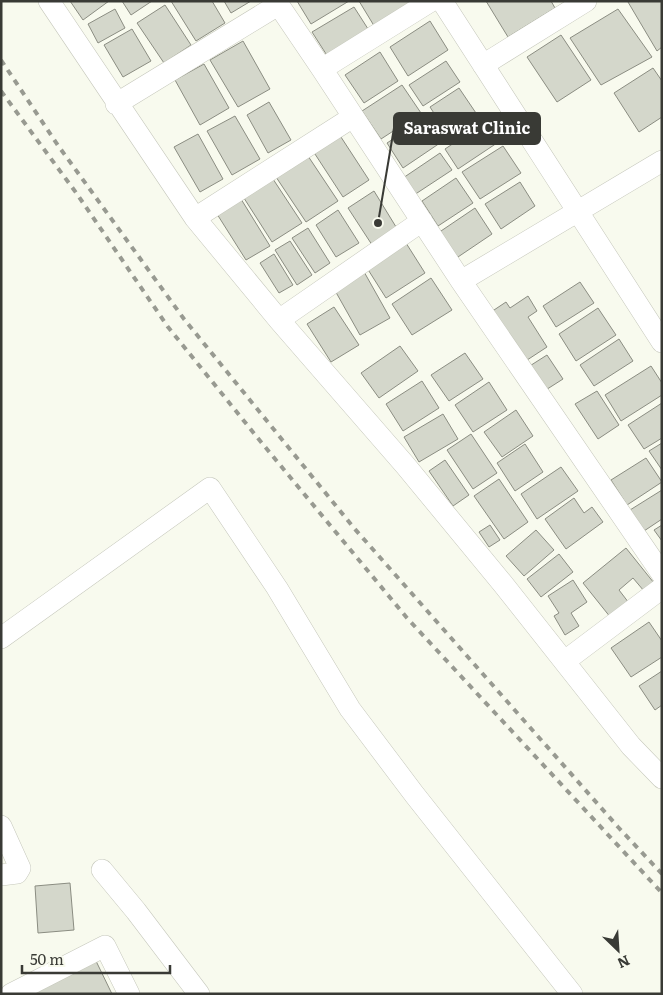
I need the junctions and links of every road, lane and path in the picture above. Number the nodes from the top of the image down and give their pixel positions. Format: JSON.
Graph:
{"nodes":[{"id":1,"x":49,"y":1,"type":"edge"},
{"id":2,"x":431,"y":1,"type":"edge"},
{"id":3,"x":442,"y":1,"type":"edge"},
{"id":4,"x":586,"y":1,"type":"edge"},
{"id":5,"x":277,"y":3,"type":"edge"},
{"id":6,"x":483,"y":65,"type":"junction"},
{"id":7,"x":322,"y":69,"type":"junction"},
{"id":8,"x":116,"y":104,"type":"junction"},
{"id":9,"x":353,"y":117,"type":"junction"},
{"id":10,"x":662,"y":161,"type":"edge"},
{"id":11,"x":577,"y":213,"type":"junction"},
{"id":12,"x":194,"y":218,"type":"junction"},
{"id":13,"x":422,"y":221,"type":"junction"},
{"id":14,"x":461,"y":281,"type":"junction"},
{"id":15,"x":279,"y":320,"type":"junction"},
{"id":16,"x":662,"y":342,"type":"edge"},
{"id":17,"x":662,"y":574,"type":"edge"},
{"id":18,"x":662,"y":588,"type":"edge"},
{"id":19,"x":1,"y":638,"type":"edge"},
{"id":20,"x":564,"y":661,"type":"junction"},
{"id":21,"x":662,"y":778,"type":"edge"},
{"id":22,"x":1,"y":826,"type":"edge"},
{"id":23,"x":102,"y":870,"type":"dead end"},
{"id":24,"x":1,"y":875,"type":"edge"},
{"id":25,"x":12,"y":994,"type":"edge"},
{"id":26,"x":129,"y":994,"type":"edge"},
{"id":27,"x":199,"y":994,"type":"edge"},
{"id":28,"x":572,"y":994,"type":"edge"}],
"edges":[{"from":1,"to":8,"type":"street"},
{"from":2,"to":7,"type":"street"},
{"from":3,"to":6,"type":"street"},
{"from":4,"to":6,"type":"street"},
{"from":5,"to":7,"type":"street"},
{"from":5,"to":8,"type":"street"},
{"from":6,"to":11,"type":"street"},
{"from":7,"to":9,"type":"street"},
{"from":8,"to":12,"type":"street"},
{"from":9,"to":12,"type":"street"},
{"from":9,"to":13,"type":"street"},
{"from":10,"to":11,"type":"street"},
{"from":11,"to":14,"type":"street"},
{"from":11,"to":16,"type":"street"},
{"from":12,"to":15,"type":"street"},
{"from":13,"to":14,"type":"street"},
{"from":13,"to":15,"type":"street"},
{"from":14,"to":17,"type":"street"},
{"from":15,"to":20,"type":"street"},
{"from":18,"to":20,"type":"street"},
{"from":19,"to":28,"type":"street"},
{"from":20,"to":21,"type":"street"},
{"from":22,"to":24,"type":"street"},
{"from":23,"to":27,"type":"street"},
{"from":25,"to":26,"type":"street"}]}
